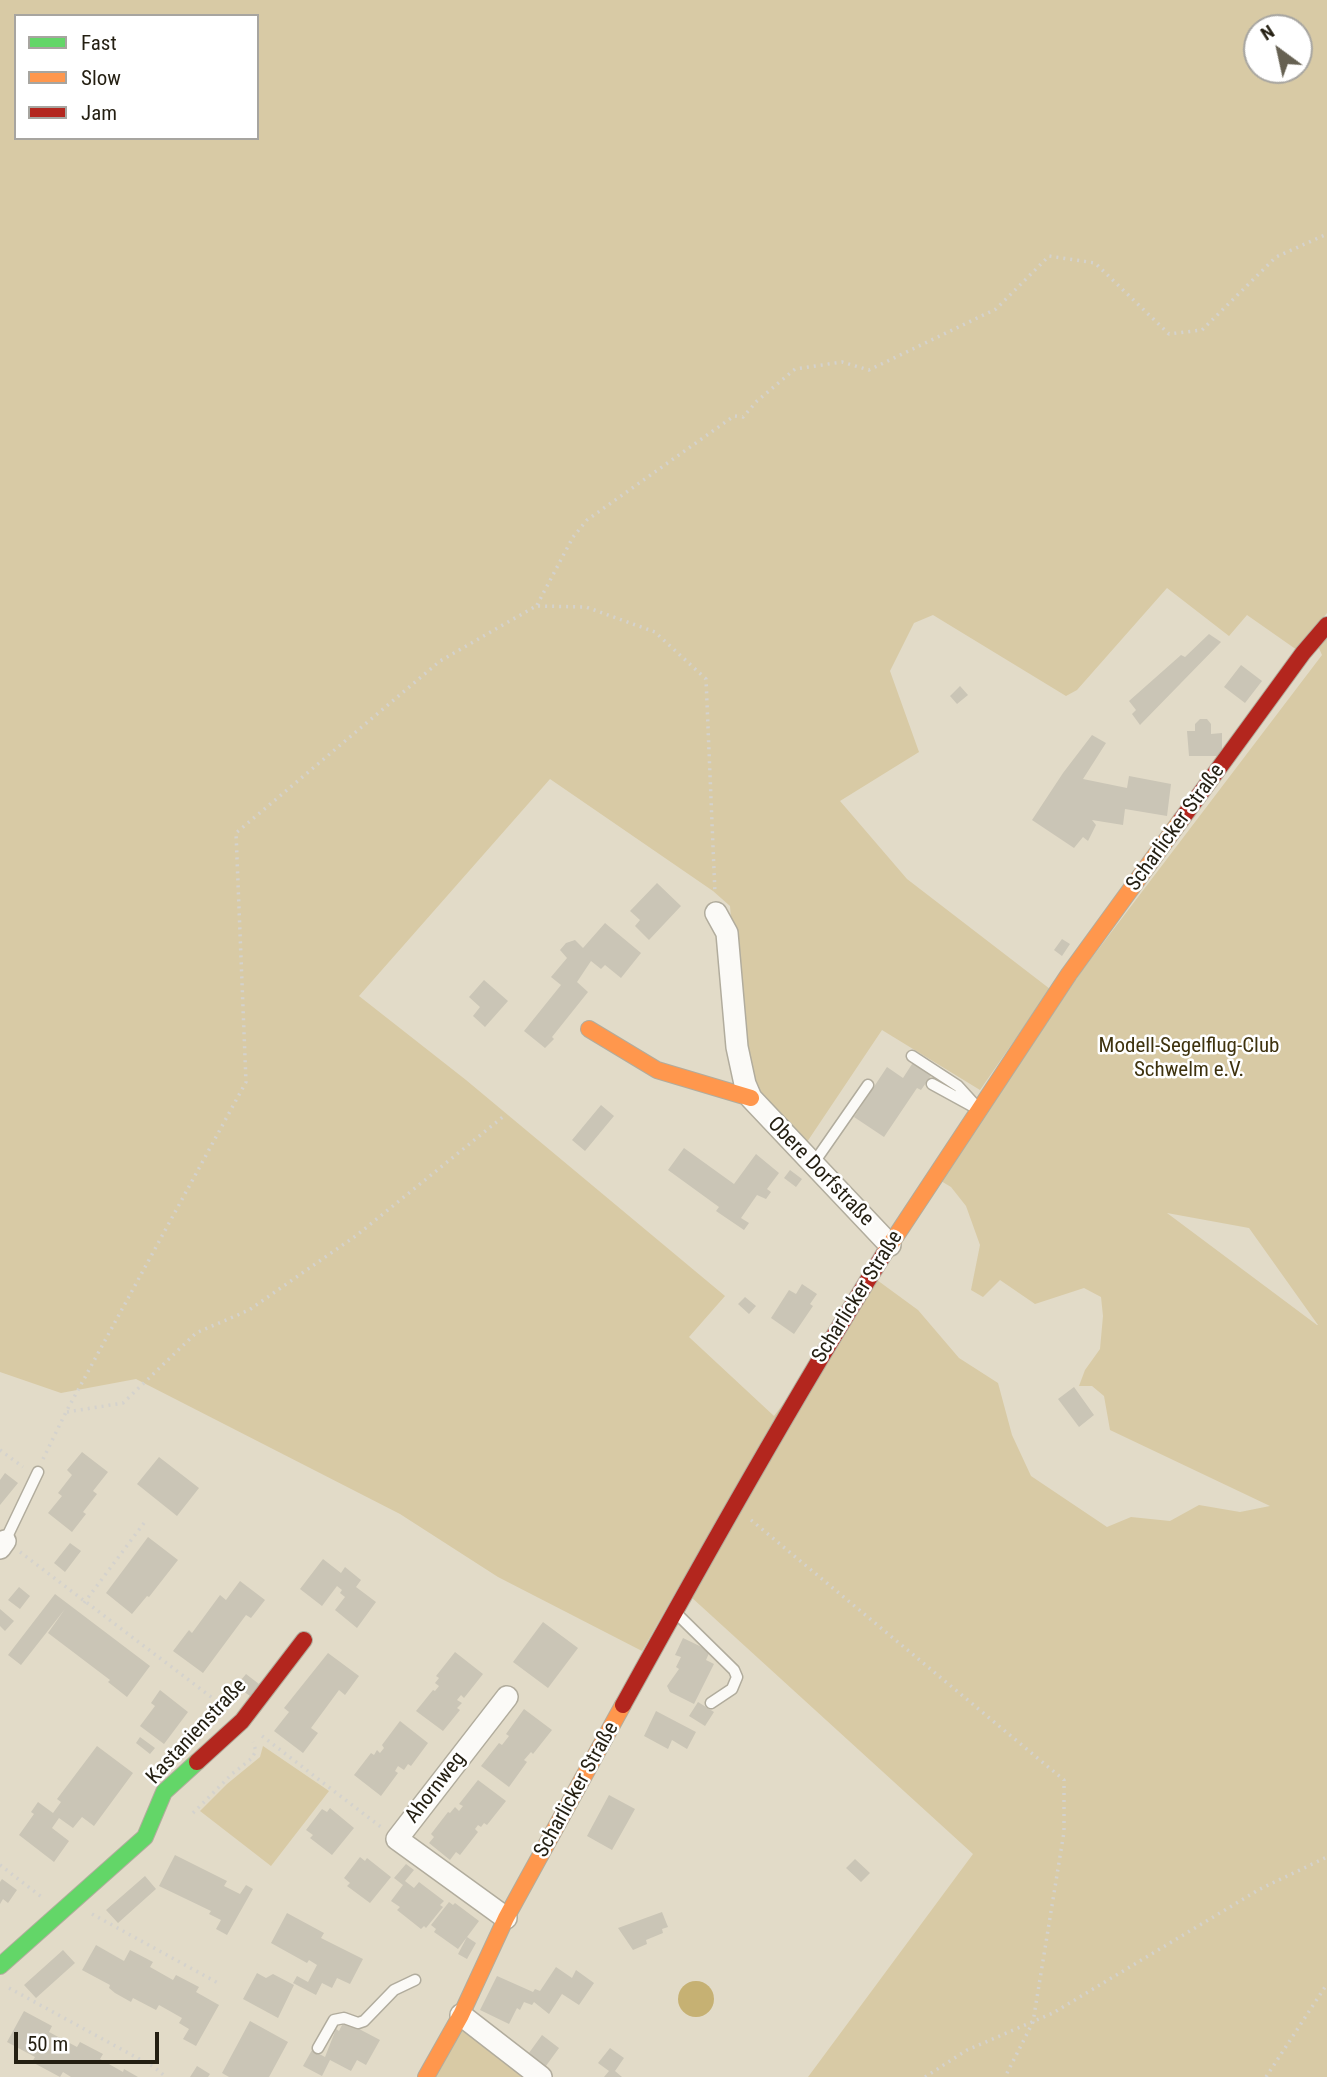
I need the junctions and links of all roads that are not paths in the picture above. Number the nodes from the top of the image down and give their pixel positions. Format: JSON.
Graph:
{"nodes":[{"id":1,"x":1327,"y":625,"type":"edge"},
{"id":2,"x":716,"y":913,"type":"road end"},
{"id":3,"x":589,"y":1029,"type":"dead end"},
{"id":4,"x":912,"y":1056,"type":"dead end"},
{"id":5,"x":932,"y":1084,"type":"dead end"},
{"id":6,"x":868,"y":1086,"type":"dead end"},
{"id":7,"x":751,"y":1098,"type":"junction"},
{"id":8,"x":980,"y":1110,"type":"junction"},
{"id":9,"x":813,"y":1164,"type":"junction"},
{"id":10,"x":890,"y":1245,"type":"junction"},
{"id":11,"x":37,"y":1474,"type":"road end"},
{"id":12,"x":3,"y":1544,"type":"edge"},
{"id":13,"x":675,"y":1612,"type":"junction"},
{"id":14,"x":304,"y":1640,"type":"dead end"},
{"id":15,"x":507,"y":1697,"type":"dead end"},
{"id":16,"x":711,"y":1703,"type":"dead end"},
{"id":17,"x":506,"y":1918,"type":"junction"},
{"id":18,"x":0,"y":1966,"type":"edge"},
{"id":19,"x":415,"y":1980,"type":"dead end"},
{"id":20,"x":461,"y":2015,"type":"junction"},
{"id":21,"x":318,"y":2048,"type":"dead end"},
{"id":22,"x":426,"y":2077,"type":"edge"},
{"id":23,"x":541,"y":2077,"type":"edge"}],
"edges":[{"from":1,"to":8,"type":"street","name":"Scharlicker Straße"},
{"from":2,"to":7,"type":"street","name":"Obere Dorfstraße"},
{"from":3,"to":7,"type":"street","name":"Obere Dorfstraße"},
{"from":4,"to":8,"type":"lane"},
{"from":5,"to":8,"type":"lane"},
{"from":6,"to":9,"type":"lane"},
{"from":7,"to":9,"type":"street","name":"Obere Dorfstraße"},
{"from":8,"to":10,"type":"street","name":"Scharlicker Straße"},
{"from":9,"to":10,"type":"street","name":"Obere Dorfstraße"},
{"from":10,"to":13,"type":"street","name":"Scharlicker Straße"},
{"from":11,"to":12,"type":"lane"},
{"from":13,"to":16,"type":"lane"},
{"from":13,"to":17,"type":"street","name":"Scharlicker Straße"},
{"from":14,"to":18,"type":"street","name":"Kastanienstraße"},
{"from":15,"to":17,"type":"street","name":"Ahornweg"},
{"from":17,"to":20,"type":"street","name":"Scharlicker Straße"},
{"from":19,"to":21,"type":"lane"},
{"from":20,"to":22,"type":"street","name":"Scharlicker Straße"},
{"from":20,"to":23,"type":"street"}]}
